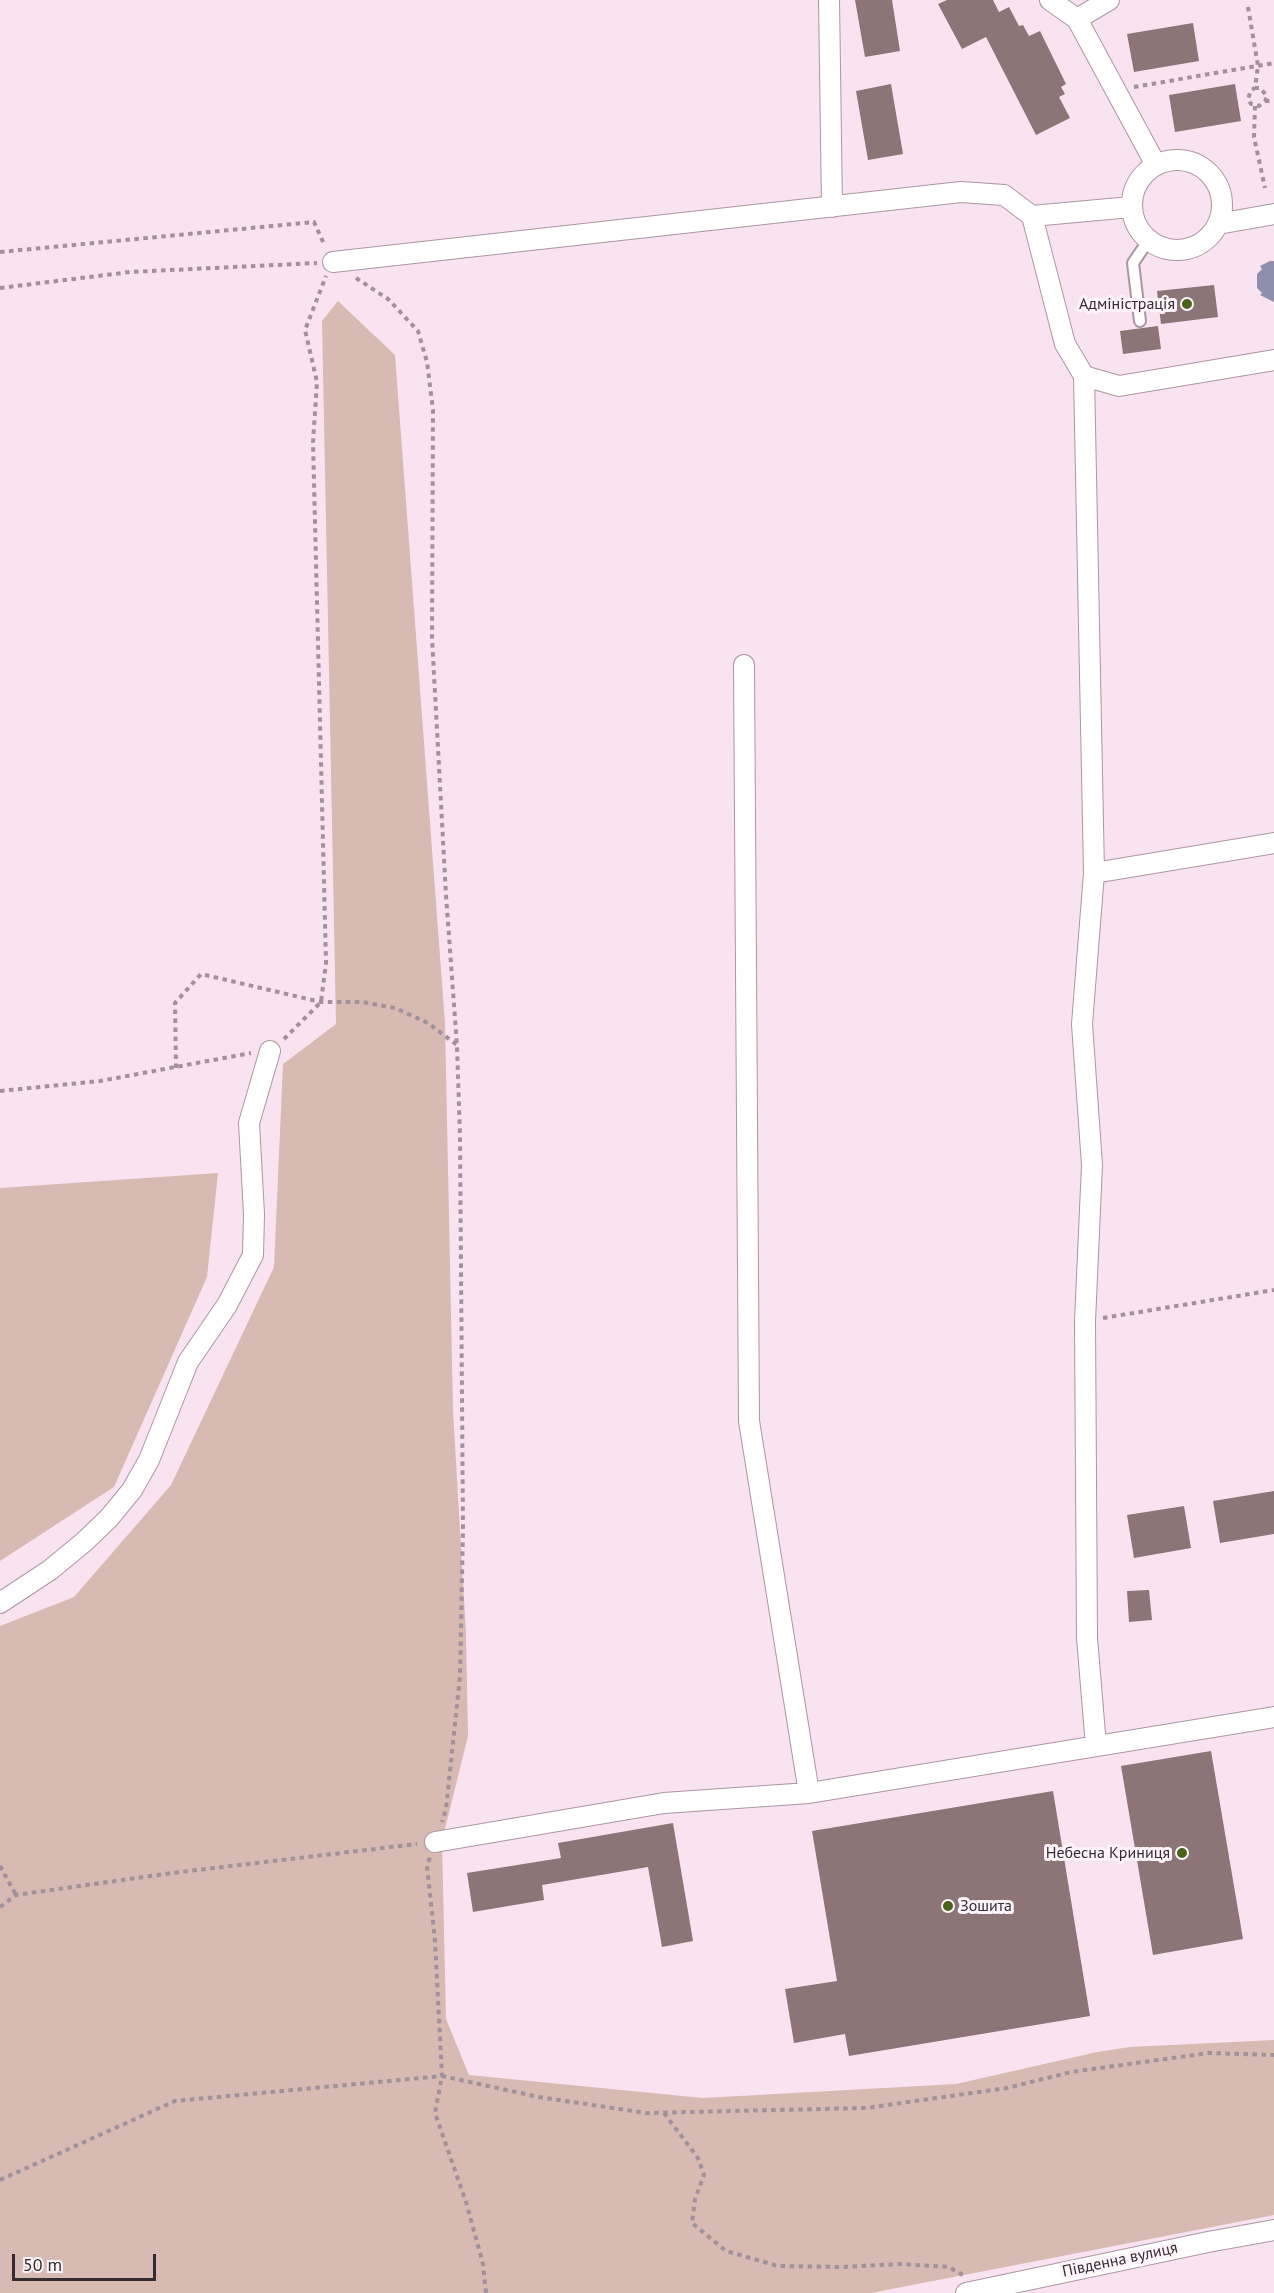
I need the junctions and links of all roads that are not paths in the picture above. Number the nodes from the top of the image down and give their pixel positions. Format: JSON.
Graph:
{"nodes":[{"id":1,"x":829,"y":0,"type":"edge"},
{"id":2,"x":1050,"y":0,"type":"edge"},
{"id":3,"x":1110,"y":0,"type":"edge"},
{"id":4,"x":1077,"y":20,"type":"junction"},
{"id":5,"x":1156,"y":165,"type":"junction"},
{"id":6,"x":832,"y":207,"type":"junction"},
{"id":7,"x":1131,"y":207,"type":"junction"},
{"id":8,"x":1274,"y":214,"type":"edge"},
{"id":9,"x":1032,"y":216,"type":"junction"},
{"id":10,"x":1218,"y":224,"type":"junction"},
{"id":11,"x":1148,"y":241,"type":"junction"},
{"id":12,"x":333,"y":262,"type":"road end"},
{"id":13,"x":1140,"y":321,"type":"dead end"},
{"id":14,"x":1274,"y":360,"type":"edge"},
{"id":15,"x":1084,"y":376,"type":"junction"},
{"id":16,"x":744,"y":665,"type":"dead end"},
{"id":17,"x":1274,"y":843,"type":"edge"},
{"id":18,"x":1094,"y":873,"type":"junction"},
{"id":19,"x":270,"y":1051,"type":"road end"},
{"id":20,"x":0,"y":1603,"type":"edge"},
{"id":21,"x":1274,"y":1717,"type":"edge"},
{"id":22,"x":1096,"y":1746,"type":"junction"},
{"id":23,"x":809,"y":1793,"type":"junction"},
{"id":24,"x":435,"y":1842,"type":"road end"},
{"id":25,"x":1274,"y":2230,"type":"edge"},
{"id":26,"x":966,"y":2293,"type":"edge"}],
"edges":[{"from":1,"to":6,"type":"street"},
{"from":2,"to":4,"type":"street"},
{"from":3,"to":4,"type":"street"},
{"from":4,"to":5,"type":"street"},
{"from":5,"to":7,"type":"street"},
{"from":5,"to":10,"type":"street"},
{"from":6,"to":9,"type":"street"},
{"from":6,"to":12,"type":"street"},
{"from":7,"to":9,"type":"street"},
{"from":7,"to":11,"type":"street"},
{"from":8,"to":10,"type":"street"},
{"from":9,"to":15,"type":"street"},
{"from":10,"to":11,"type":"street"},
{"from":11,"to":13,"type":"lane"},
{"from":14,"to":15,"type":"street"},
{"from":15,"to":18,"type":"street"},
{"from":16,"to":23,"type":"street"},
{"from":17,"to":18,"type":"street"},
{"from":18,"to":22,"type":"street"},
{"from":19,"to":20,"type":"street"},
{"from":21,"to":22,"type":"street"},
{"from":22,"to":23,"type":"street"},
{"from":23,"to":24,"type":"street"},
{"from":25,"to":26,"type":"street","name":"Південна вулиця"}]}
